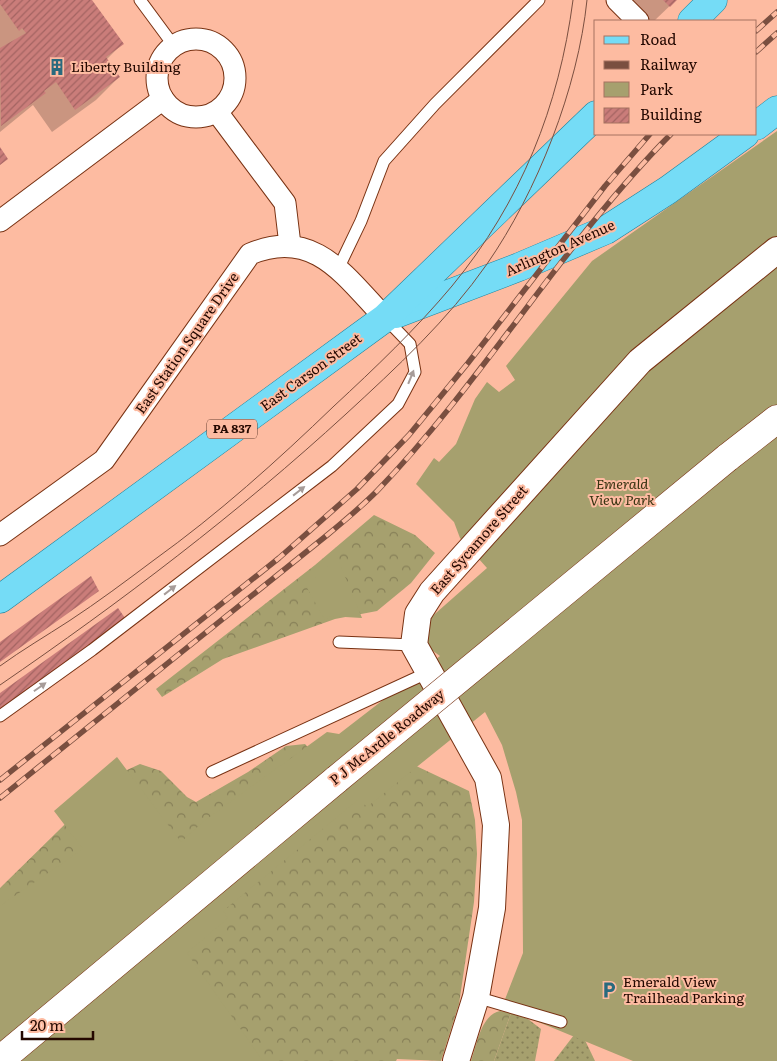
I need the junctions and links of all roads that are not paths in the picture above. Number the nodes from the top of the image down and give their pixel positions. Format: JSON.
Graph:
{"nodes":[{"id":1,"x":140,"y":0,"type":"edge"},
{"id":2,"x":539,"y":0,"type":"edge"},
{"id":3,"x":617,"y":0,"type":"edge"},
{"id":4,"x":713,"y":0,"type":"edge"},
{"id":5,"x":637,"y":20,"type":"edge"},
{"id":6,"x":693,"y":20,"type":"edge"},
{"id":7,"x":174,"y":46,"type":"junction"},
{"id":8,"x":163,"y":99,"type":"junction"},
{"id":9,"x":217,"y":112,"type":"junction"},
{"id":10,"x":594,"y":117,"type":"edge"},
{"id":11,"x":744,"y":135,"type":"edge"},
{"id":12,"x":0,"y":221,"type":"edge"},
{"id":13,"x":290,"y":245,"type":"junction"},
{"id":14,"x":777,"y":250,"type":"edge"},
{"id":15,"x":338,"y":269,"type":"junction"},
{"id":16,"x":385,"y":318,"type":"junction"},
{"id":17,"x":777,"y":419,"type":"edge"},
{"id":18,"x":0,"y":535,"type":"edge"},
{"id":19,"x":0,"y":599,"type":"edge"},
{"id":20,"x":339,"y":642,"type":"dead end"},
{"id":21,"x":414,"y":645,"type":"junction"},
{"id":22,"x":429,"y":672,"type":"junction"},
{"id":23,"x":0,"y":716,"type":"edge"},
{"id":24,"x":212,"y":772,"type":"dead end"},
{"id":25,"x":476,"y":997,"type":"junction"},
{"id":26,"x":561,"y":1022,"type":"dead end"},
{"id":27,"x":0,"y":1060,"type":"edge"},
{"id":28,"x":456,"y":1061,"type":"edge"}],
"edges":[{"from":1,"to":7,"type":"lane"},
{"from":2,"to":15,"type":"lane"},
{"from":3,"to":5,"type":"street"},
{"from":4,"to":6,"type":"main road"},
{"from":7,"to":8,"type":"street"},
{"from":7,"to":9,"type":"street"},
{"from":8,"to":9,"type":"street"},
{"from":8,"to":12,"type":"street"},
{"from":9,"to":13,"type":"street"},
{"from":10,"to":16,"type":"main road","name":"East Carson Street","number":"PA 837"},
{"from":11,"to":16,"type":"main road","name":"Arlington Avenue"},
{"from":13,"to":15,"type":"street","name":"East Station Square Drive"},
{"from":13,"to":18,"type":"street","name":"East Station Square Drive"},
{"from":14,"to":21,"type":"street","name":"East Sycamore Street"},
{"from":15,"to":16,"type":"street","name":"East Station Square Drive"},
{"from":16,"to":19,"type":"main road","name":"East Carson Street","number":"PA 837"},
{"from":23,"to":16,"type":"lane","one_way":true},
{"from":17,"to":27,"type":"main road","name":"P J McArdle Roadway","bridge":true},
{"from":20,"to":21,"type":"lane"},
{"from":21,"to":22,"type":"street"},
{"from":22,"to":24,"type":"lane"},
{"from":22,"to":25,"type":"street"},
{"from":25,"to":26,"type":"lane"},
{"from":25,"to":28,"type":"street"}]}
